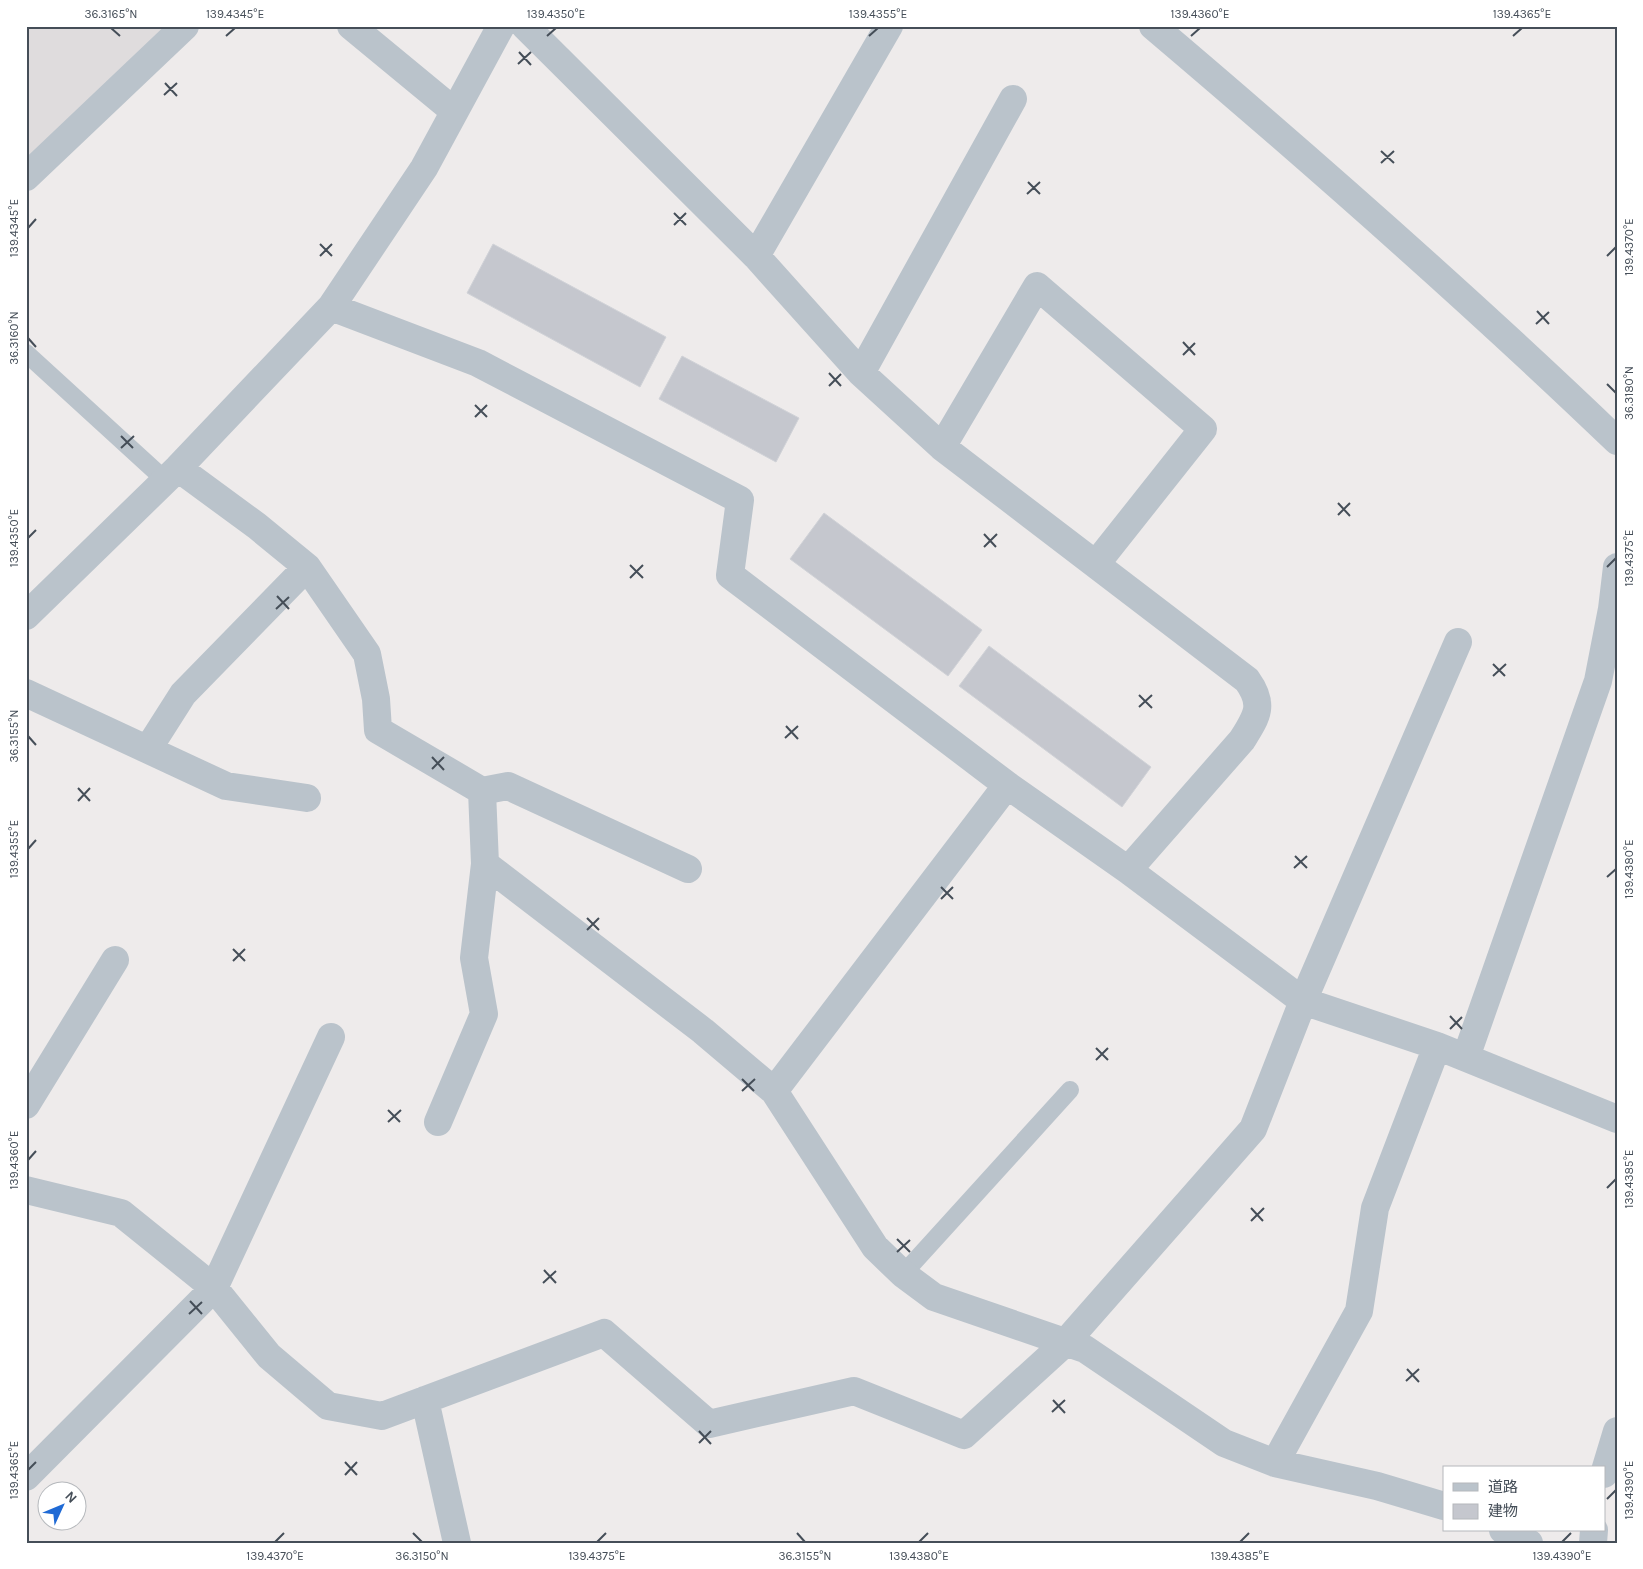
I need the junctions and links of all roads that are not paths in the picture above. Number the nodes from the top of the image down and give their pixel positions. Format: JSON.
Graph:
{"nodes":[{"id":1,"x":185,"y":26,"type":"edge"},
{"id":2,"x":351,"y":26,"type":"edge"},
{"id":3,"x":500,"y":26,"type":"edge"},
{"id":4,"x":525,"y":26,"type":"edge"},
{"id":5,"x":889,"y":26,"type":"edge"},
{"id":6,"x":1153,"y":26,"type":"edge"},
{"id":7,"x":1014,"y":99,"type":"dead end"},
{"id":8,"x":454,"y":111,"type":"junction"},
{"id":9,"x":26,"y":177,"type":"edge"},
{"id":10,"x":756,"y":256,"type":"junction"},
{"id":11,"x":331,"y":307,"type":"junction"},
{"id":12,"x":26,"y":353,"type":"edge"},
{"id":13,"x":861,"y":373,"type":"junction"},
{"id":14,"x":1617,"y":440,"type":"edge"},
{"id":15,"x":942,"y":447,"type":"junction"},
{"id":16,"x":172,"y":474,"type":"junction"},
{"id":17,"x":1096,"y":564,"type":"junction"},
{"id":18,"x":307,"y":567,"type":"junction"},
{"id":19,"x":1617,"y":567,"type":"edge"},
{"id":20,"x":26,"y":616,"type":"edge"},
{"id":21,"x":1458,"y":642,"type":"dead end"},
{"id":22,"x":26,"y":693,"type":"edge"},
{"id":23,"x":148,"y":749,"type":"junction"},
{"id":24,"x":1007,"y":784,"type":"junction"},
{"id":25,"x":482,"y":791,"type":"junction"},
{"id":26,"x":307,"y":798,"type":"dead end"},
{"id":27,"x":485,"y":864,"type":"junction"},
{"id":28,"x":688,"y":869,"type":"dead end"},
{"id":29,"x":1128,"y":870,"type":"junction"},
{"id":30,"x":115,"y":960,"type":"dead end"},
{"id":31,"x":1303,"y":1001,"type":"junction"},
{"id":32,"x":331,"y":1037,"type":"dead end"},
{"id":33,"x":1437,"y":1046,"type":"junction"},
{"id":34,"x":1466,"y":1058,"type":"junction"},
{"id":35,"x":1070,"y":1090,"type":"dead end"},
{"id":36,"x":774,"y":1091,"type":"junction"},
{"id":37,"x":26,"y":1105,"type":"edge"},
{"id":38,"x":1617,"y":1119,"type":"edge"},
{"id":39,"x":438,"y":1122,"type":"dead end"},
{"id":40,"x":26,"y":1190,"type":"edge"},
{"id":41,"x":903,"y":1274,"type":"junction"},
{"id":42,"x":214,"y":1288,"type":"junction"},
{"id":43,"x":1065,"y":1343,"type":"junction"},
{"id":44,"x":424,"y":1400,"type":"junction"},
{"id":45,"x":1617,"y":1431,"type":"edge"},
{"id":46,"x":1275,"y":1463,"type":"junction"},
{"id":47,"x":1606,"y":1467,"type":"edge"},
{"id":48,"x":26,"y":1477,"type":"edge"},
{"id":49,"x":1443,"y":1506,"type":"edge"},
{"id":50,"x":1507,"y":1532,"type":"edge"},
{"id":51,"x":457,"y":1543,"type":"edge"},
{"id":52,"x":1529,"y":1543,"type":"edge"}],
"edges":[{"from":1,"to":9,"type":"street"},
{"from":2,"to":8,"type":"street"},
{"from":3,"to":8,"type":"street"},
{"from":4,"to":10,"type":"street"},
{"from":5,"to":10,"type":"street"},
{"from":6,"to":14,"type":"street"},
{"from":7,"to":13,"type":"street"},
{"from":8,"to":11,"type":"street"},
{"from":10,"to":13,"type":"street"},
{"from":11,"to":16,"type":"street"},
{"from":11,"to":24,"type":"street"},
{"from":12,"to":16,"type":"lane"},
{"from":13,"to":15,"type":"street"},
{"from":15,"to":17,"type":"street"},
{"from":15,"to":17,"type":"street"},
{"from":16,"to":18,"type":"street"},
{"from":16,"to":20,"type":"street"},
{"from":17,"to":29,"type":"street"},
{"from":18,"to":23,"type":"street"},
{"from":18,"to":25,"type":"street"},
{"from":19,"to":34,"type":"street"},
{"from":21,"to":31,"type":"street"},
{"from":22,"to":23,"type":"street"},
{"from":23,"to":26,"type":"street"},
{"from":24,"to":29,"type":"street"},
{"from":24,"to":36,"type":"street"},
{"from":25,"to":27,"type":"street"},
{"from":25,"to":28,"type":"street"},
{"from":27,"to":36,"type":"street"},
{"from":27,"to":39,"type":"street"},
{"from":29,"to":31,"type":"street"},
{"from":30,"to":37,"type":"street"},
{"from":31,"to":33,"type":"street"},
{"from":31,"to":43,"type":"street"},
{"from":32,"to":42,"type":"street"},
{"from":33,"to":34,"type":"street"},
{"from":33,"to":46,"type":"street"},
{"from":34,"to":38,"type":"street"},
{"from":35,"to":41,"type":"lane"},
{"from":36,"to":41,"type":"street"},
{"from":40,"to":42,"type":"street"},
{"from":41,"to":43,"type":"street"},
{"from":42,"to":44,"type":"street"},
{"from":42,"to":48,"type":"street"},
{"from":43,"to":44,"type":"street"},
{"from":43,"to":46,"type":"street"},
{"from":44,"to":51,"type":"street"},
{"from":45,"to":47,"type":"street"},
{"from":46,"to":49,"type":"street"},
{"from":50,"to":52,"type":"street"}]}
